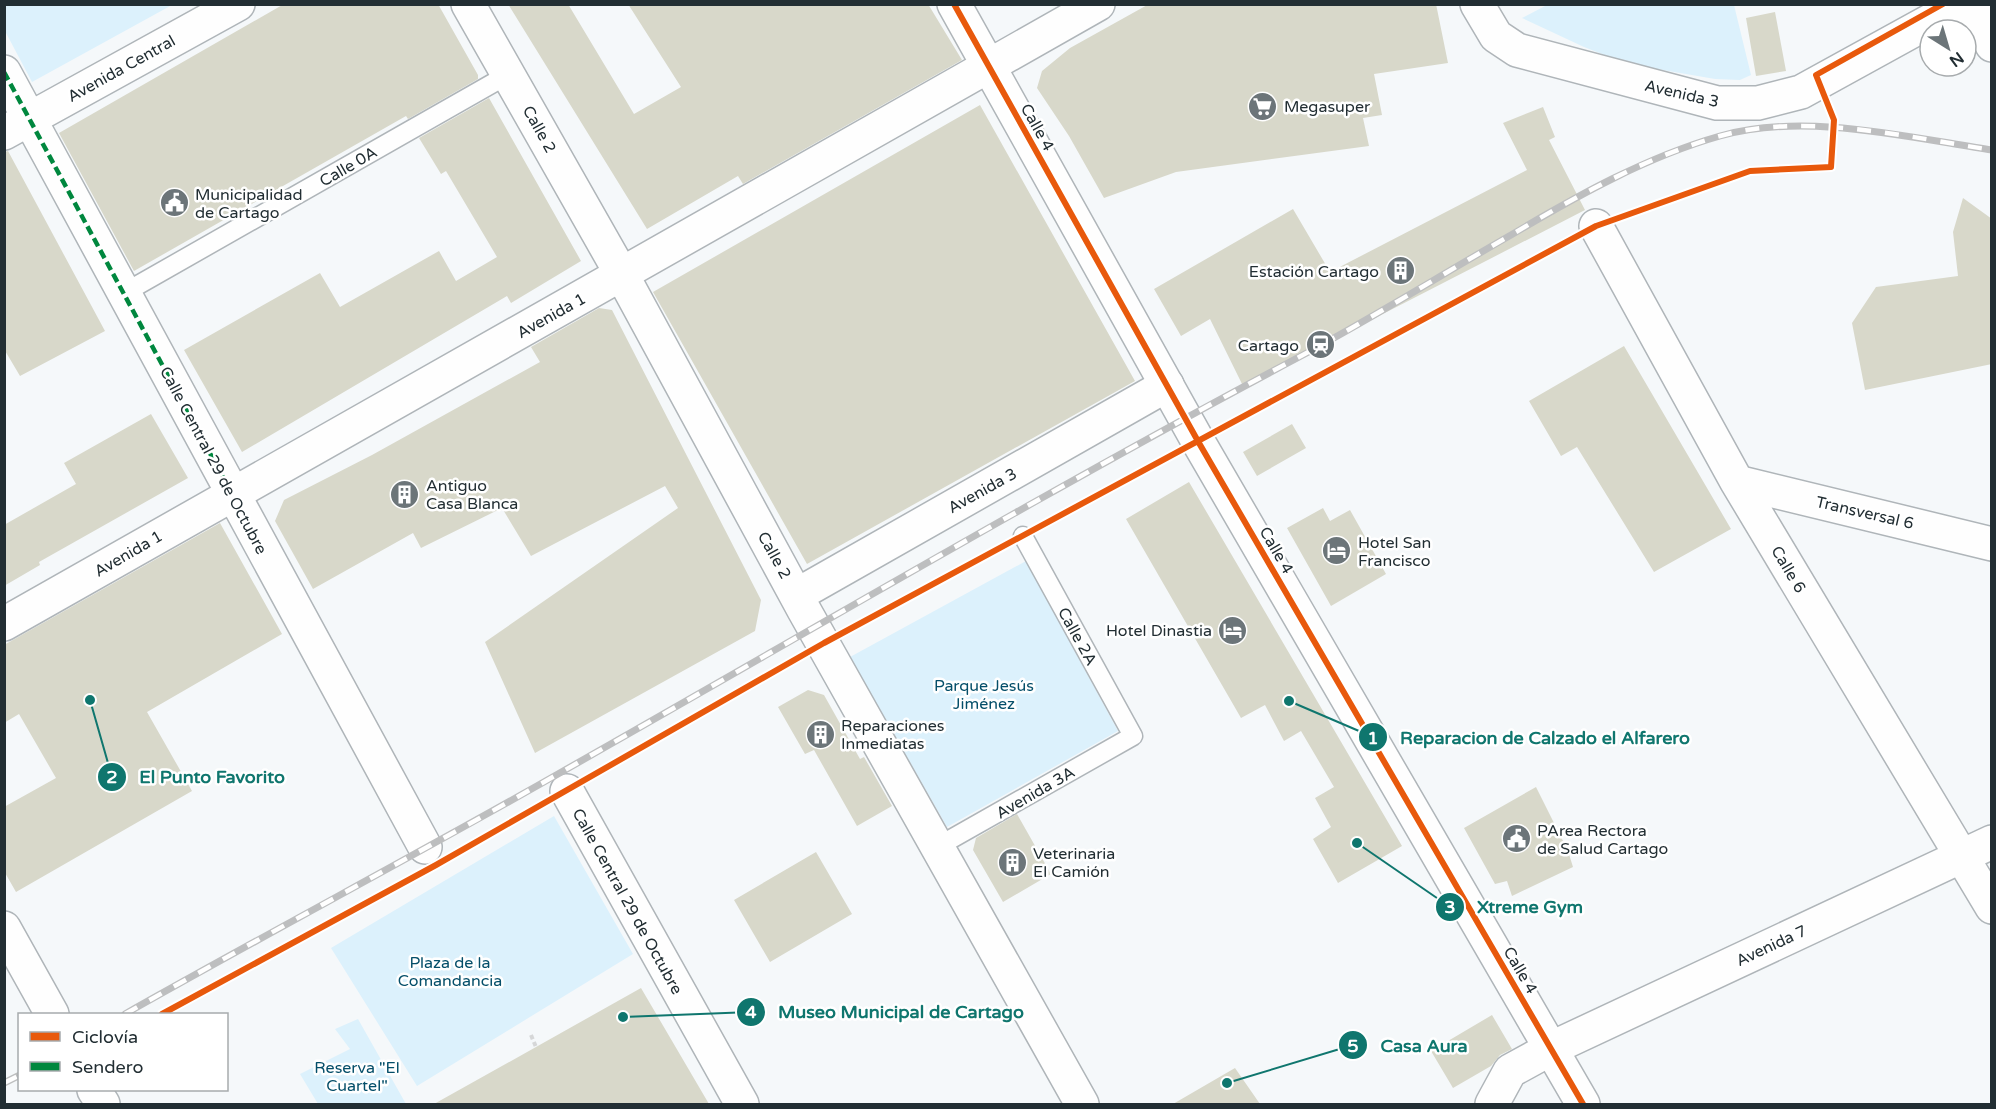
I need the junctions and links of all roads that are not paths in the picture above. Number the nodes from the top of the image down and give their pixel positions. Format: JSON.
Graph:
{"nodes":[{"id":1,"x":238,"y":4,"type":"edge"},
{"id":2,"x":468,"y":4,"type":"edge"},
{"id":3,"x":954,"y":4,"type":"edge"},
{"id":4,"x":1098,"y":4,"type":"edge"},
{"id":5,"x":1477,"y":4,"type":"edge"},
{"id":6,"x":1961,"y":4,"type":"edge"},
{"id":7,"x":1970,"y":4,"type":"edge"},
{"id":8,"x":1992,"y":45,"type":"edge"},
{"id":9,"x":989,"y":67,"type":"junction"},
{"id":10,"x":4,"y":72,"type":"edge"},
{"id":11,"x":509,"y":74,"type":"junction"},
{"id":12,"x":17,"y":126,"type":"edge"},
{"id":13,"x":1596,"y":226,"type":"dead end"},
{"id":14,"x":622,"y":275,"type":"junction"},
{"id":15,"x":124,"y":293,"type":"junction"},
{"id":16,"x":1167,"y":386,"type":"junction"},
{"id":17,"x":1737,"y":482,"type":"junction"},
{"id":18,"x":232,"y":494,"type":"junction"},
{"id":19,"x":1023,"y":536,"type":"dead end"},
{"id":20,"x":1992,"y":544,"type":"edge"},
{"id":21,"x":797,"y":595,"type":"junction"},
{"id":22,"x":4,"y":624,"type":"edge"},
{"id":23,"x":1133,"y":736,"type":"joint"},
{"id":24,"x":567,"y":791,"type":"dead end"},
{"id":25,"x":425,"y":847,"type":"dead end"},
{"id":26,"x":937,"y":847,"type":"junction"},
{"id":27,"x":1977,"y":848,"type":"edge"},
{"id":28,"x":1992,"y":907,"type":"edge"},
{"id":29,"x":4,"y":928,"type":"edge"},
{"id":30,"x":51,"y":1013,"type":"edge"},
{"id":31,"x":1552,"y":1048,"type":"junction"},
{"id":32,"x":95,"y":1091,"type":"edge"},
{"id":33,"x":103,"y":1104,"type":"edge"},
{"id":34,"x":742,"y":1104,"type":"edge"},
{"id":35,"x":1082,"y":1104,"type":"edge"},
{"id":36,"x":1492,"y":1104,"type":"edge"},
{"id":37,"x":1583,"y":1104,"type":"edge"}],
"edges":[{"from":1,"to":12,"type":"street","name":"Avenida Central"},
{"from":2,"to":11,"type":"street","name":"Calle 2"},
{"from":3,"to":9,"type":"street","name":"Calle 4"},
{"from":4,"to":9,"type":"street","name":"Avenida 1"},
{"from":5,"to":6,"type":"street","name":"Avenida 3"},
{"from":7,"to":8,"type":"street"},
{"from":9,"to":14,"type":"street","name":"Avenida 1"},
{"from":9,"to":16,"type":"street","name":"Calle 4"},
{"from":10,"to":12,"type":"street","name":"Calle Central 29 de Octubre"},
{"from":11,"to":14,"type":"street","name":"Calle 2"},
{"from":11,"to":15,"type":"lane","name":"Calle 0A"},
{"from":12,"to":15,"type":"street","name":"Calle Central 29 de Octubre"},
{"from":13,"to":17,"type":"street","name":"Calle 6"},
{"from":14,"to":18,"type":"street","name":"Avenida 1"},
{"from":14,"to":21,"type":"street","name":"Calle 2"},
{"from":15,"to":18,"type":"street","name":"Calle Central 29 de Octubre"},
{"from":16,"to":21,"type":"street","name":"Avenida 3"},
{"from":16,"to":31,"type":"street","name":"Calle 4"},
{"from":17,"to":20,"type":"street","name":"Transversal 6"},
{"from":17,"to":27,"type":"street","name":"Calle 6"},
{"from":18,"to":22,"type":"street","name":"Avenida 1"},
{"from":18,"to":25,"type":"street","name":"Calle Central 29 de Octubre"},
{"from":19,"to":23,"type":"lane","name":"Calle 2A"},
{"from":21,"to":26,"type":"street","name":"Calle 2"},
{"from":23,"to":26,"type":"lane","name":"Avenida 3A"},
{"from":24,"to":34,"type":"street","name":"Calle Central 29 de Octubre"},
{"from":26,"to":35,"type":"street","name":"Calle 2"},
{"from":27,"to":28,"type":"street","name":"Calle 6"},
{"from":27,"to":31,"type":"street","name":"Avenida 7"},
{"from":29,"to":30,"type":"street"},
{"from":31,"to":36,"type":"street"},
{"from":31,"to":37,"type":"street","name":"Calle 4"},
{"from":32,"to":33,"type":"street"}]}
